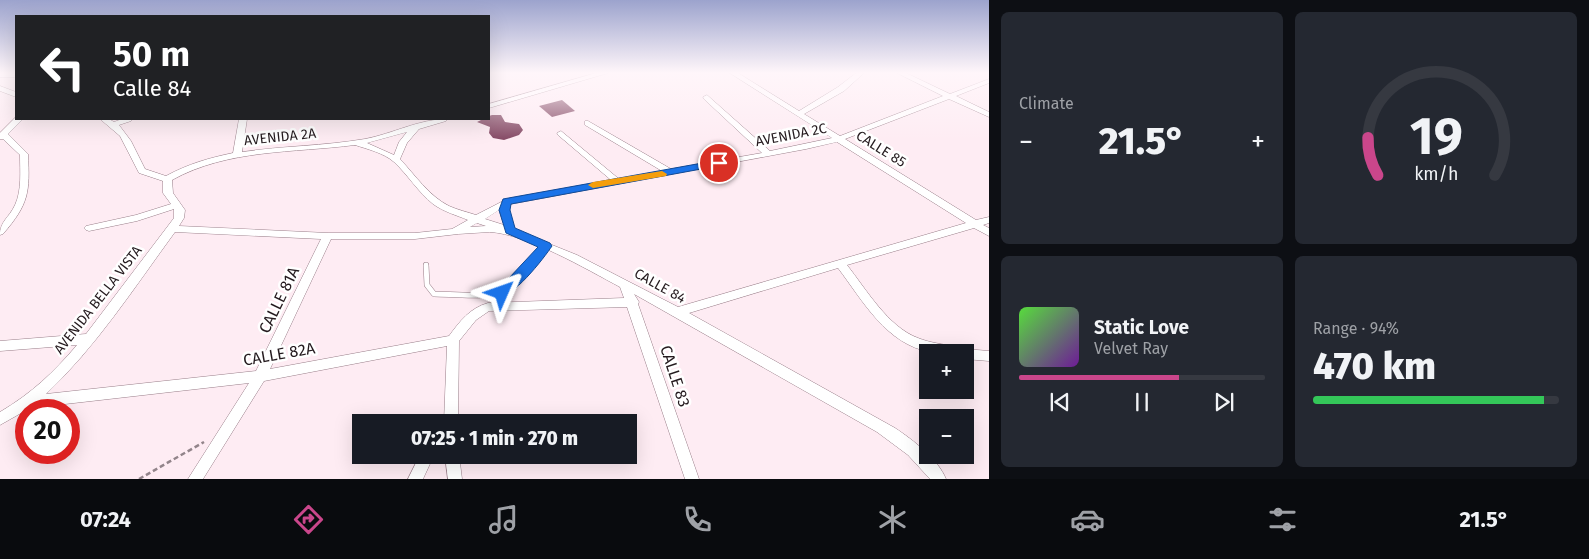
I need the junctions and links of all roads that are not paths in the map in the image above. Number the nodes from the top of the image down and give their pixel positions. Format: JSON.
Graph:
{"nodes":[{"id":1,"x":526,"y":95,"type":"edge"},
{"id":2,"x":769,"y":95,"type":"edge"},
{"id":3,"x":830,"y":95,"type":"edge"},
{"id":4,"x":946,"y":95,"type":"edge"},
{"id":5,"x":953,"y":95,"type":"edge"},
{"id":6,"x":707,"y":97,"type":"dead end"},
{"id":7,"x":949,"y":97,"type":"junction"},
{"id":8,"x":490,"y":106,"type":"edge"},
{"id":9,"x":799,"y":114,"type":"junction"},
{"id":10,"x":989,"y":115,"type":"edge"},
{"id":11,"x":18,"y":120,"type":"edge"},
{"id":12,"x":106,"y":120,"type":"edge"},
{"id":13,"x":125,"y":120,"type":"edge"},
{"id":14,"x":243,"y":120,"type":"edge"},
{"id":15,"x":435,"y":120,"type":"edge"},
{"id":16,"x":420,"y":122,"type":"edge"},
{"id":17,"x":588,"y":123,"type":"dead end"},
{"id":18,"x":115,"y":124,"type":"junction"},
{"id":19,"x":562,"y":133,"type":"dead end"},
{"id":20,"x":2,"y":136,"type":"edge"},
{"id":21,"x":839,"y":139,"type":"junction"},
{"id":22,"x":355,"y":143,"type":"junction"},
{"id":23,"x":768,"y":154,"type":"junction"},
{"id":24,"x":237,"y":155,"type":"junction"},
{"id":25,"x":396,"y":159,"type":"junction"},
{"id":26,"x":670,"y":172,"type":"junction"},
{"id":27,"x":167,"y":179,"type":"junction"},
{"id":28,"x":617,"y":181,"type":"junction"},
{"id":29,"x":507,"y":202,"type":"junction"},
{"id":30,"x":177,"y":205,"type":"junction"},
{"id":31,"x":477,"y":219,"type":"junction"},
{"id":32,"x":989,"y":220,"type":"edge"},
{"id":33,"x":975,"y":224,"type":"junction"},
{"id":34,"x":89,"y":228,"type":"dead end"},
{"id":35,"x":172,"y":229,"type":"junction"},
{"id":36,"x":510,"y":230,"type":"junction"},
{"id":37,"x":0,"y":232,"type":"edge"},
{"id":38,"x":454,"y":232,"type":"junction"},
{"id":39,"x":989,"y":232,"type":"edge"},
{"id":40,"x":328,"y":236,"type":"junction"},
{"id":41,"x":546,"y":246,"type":"junction"},
{"id":42,"x":426,"y":265,"type":"dead end"},
{"id":43,"x":841,"y":265,"type":"junction"},
{"id":44,"x":625,"y":284,"type":"junction"},
{"id":45,"x":633,"y":302,"type":"junction"},
{"id":46,"x":676,"y":312,"type":"junction"},
{"id":47,"x":89,"y":339,"type":"junction"},
{"id":48,"x":453,"y":340,"type":"junction"},
{"id":49,"x":919,"y":344,"type":"edge"},
{"id":50,"x":0,"y":346,"type":"edge"},
{"id":51,"x":974,"y":355,"type":"edge"},
{"id":52,"x":989,"y":356,"type":"edge"},
{"id":53,"x":260,"y":376,"type":"junction"},
{"id":54,"x":31,"y":399,"type":"edge"},
{"id":55,"x":55,"y":399,"type":"edge"},
{"id":56,"x":450,"y":405,"type":"junction"},
{"id":57,"x":15,"y":410,"type":"edge"},
{"id":58,"x":446,"y":414,"type":"edge"},
{"id":59,"x":450,"y":414,"type":"edge"},
{"id":60,"x":0,"y":419,"type":"edge"},
{"id":61,"x":422,"y":464,"type":"edge"},
{"id":62,"x":453,"y":464,"type":"edge"},
{"id":63,"x":195,"y":479,"type":"edge"},
{"id":64,"x":415,"y":479,"type":"edge"},
{"id":65,"x":455,"y":479,"type":"edge"},
{"id":66,"x":692,"y":479,"type":"edge"},
{"id":67,"x":939,"y":479,"type":"edge"}],
"edges":[{"from":1,"to":8,"type":"street"},
{"from":2,"to":9,"type":"street","name":"CALLE 85"},
{"from":3,"to":9,"type":"street"},
{"from":4,"to":7,"type":"street"},
{"from":5,"to":7,"type":"street","name":"AVENIDA 2C"},
{"from":6,"to":23,"type":"street"},
{"from":7,"to":10,"type":"street"},
{"from":7,"to":21,"type":"street","name":"AVENIDA 2C"},
{"from":9,"to":21,"type":"street","name":"CALLE 85"},
{"from":11,"to":20,"type":"street"},
{"from":12,"to":18,"type":"street"},
{"from":13,"to":18,"type":"street"},
{"from":14,"to":24,"type":"street"},
{"from":15,"to":16,"type":"street","name":"AVENIDA 2A"},
{"from":16,"to":22,"type":"street","name":"AVENIDA 2A"},
{"from":16,"to":25,"type":"street"},
{"from":17,"to":26,"type":"street"},
{"from":18,"to":27,"type":"street"},
{"from":19,"to":28,"type":"street"},
{"from":20,"to":37,"type":"street"},
{"from":21,"to":23,"type":"street","name":"AVENIDA 2C"},
{"from":21,"to":33,"type":"street","name":"CALLE 85"},
{"from":22,"to":24,"type":"street","name":"AVENIDA 2A"},
{"from":22,"to":25,"type":"street","name":"CALLE 84"},
{"from":23,"to":26,"type":"street","name":"AVENIDA 2C"},
{"from":24,"to":27,"type":"street","name":"AVENIDA 2A"},
{"from":25,"to":31,"type":"street","name":"CALLE 84"},
{"from":26,"to":28,"type":"street","name":"AVENIDA 2C"},
{"from":27,"to":30,"type":"street"},
{"from":28,"to":29,"type":"street","name":"AVENIDA 2C"},
{"from":29,"to":31,"type":"street","name":"AVENIDA 2C"},
{"from":29,"to":36,"type":"street"},
{"from":30,"to":34,"type":"street"},
{"from":30,"to":35,"type":"street","name":"AVENIDA BELLA VISTA"},
{"from":31,"to":36,"type":"street","name":"CALLE 84"},
{"from":31,"to":38,"type":"street","name":"AVENIDA 2C"},
{"from":32,"to":33,"type":"street"},
{"from":33,"to":39,"type":"street","name":"CALLE 85"},
{"from":33,"to":43,"type":"street"},
{"from":35,"to":40,"type":"street"},
{"from":35,"to":47,"type":"street","name":"AVENIDA BELLA VISTA"},
{"from":36,"to":38,"type":"street"},
{"from":36,"to":41,"type":"street","name":"CALLE 84"},
{"from":38,"to":40,"type":"street"},
{"from":40,"to":53,"type":"street","name":"CALLE 81A"},
{"from":41,"to":42,"type":"lane"},
{"from":41,"to":44,"type":"street","name":"CALLE 84"},
{"from":43,"to":46,"type":"street"},
{"from":43,"to":49,"type":"street"},
{"from":44,"to":45,"type":"street","name":"CALLE 83"},
{"from":44,"to":46,"type":"street","name":"CALLE 84"},
{"from":45,"to":48,"type":"street"},
{"from":45,"to":66,"type":"street","name":"CALLE 83"},
{"from":46,"to":67,"type":"street","name":"CALLE 84"},
{"from":47,"to":50,"type":"street"},
{"from":47,"to":54,"type":"street","name":"AVENIDA BELLA VISTA"},
{"from":48,"to":53,"type":"street","name":"CALLE 82A"},
{"from":48,"to":56,"type":"street"},
{"from":51,"to":52,"type":"street"},
{"from":53,"to":55,"type":"street","name":"CALLE 82A"},
{"from":53,"to":63,"type":"street","name":"CALLE 81A"},
{"from":56,"to":58,"type":"street"},
{"from":56,"to":59,"type":"street"},
{"from":57,"to":60,"type":"street","name":"AVENIDA BELLA VISTA"},
{"from":61,"to":64,"type":"street"},
{"from":62,"to":65,"type":"street"}]}
